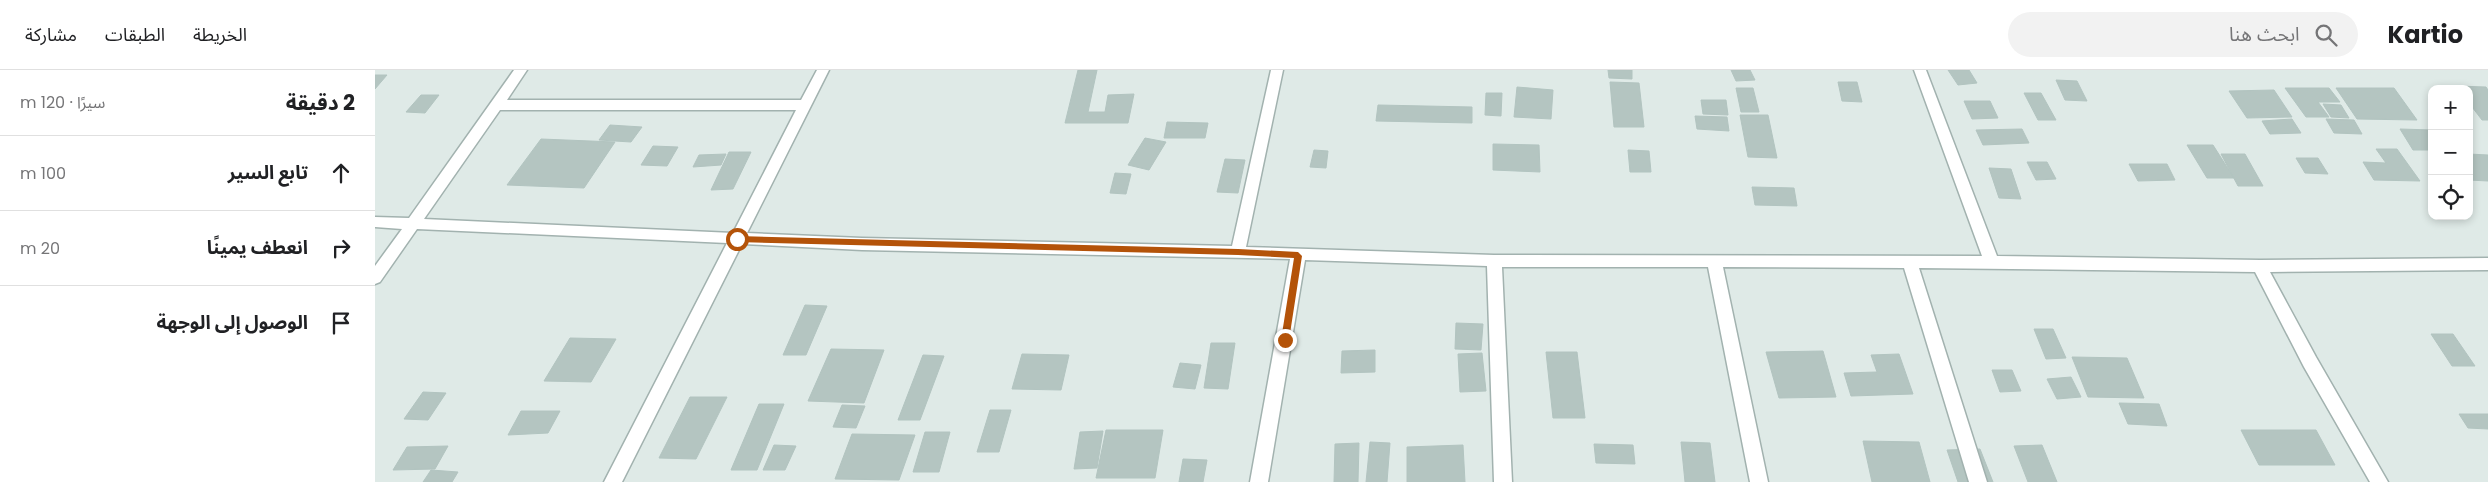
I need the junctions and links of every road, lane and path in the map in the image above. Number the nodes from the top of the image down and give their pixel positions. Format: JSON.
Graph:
{"nodes":[{"id":1,"x":521,"y":70,"type":"edge"},
{"id":2,"x":823,"y":70,"type":"edge"},
{"id":3,"x":1277,"y":70,"type":"edge"},
{"id":4,"x":1920,"y":70,"type":"edge"},
{"id":5,"x":495,"y":105,"type":"junction"},
{"id":6,"x":805,"y":105,"type":"junction"},
{"id":7,"x":375,"y":222,"type":"edge"},
{"id":8,"x":411,"y":224,"type":"junction"},
{"id":9,"x":737,"y":239,"type":"junction"},
{"id":10,"x":1238,"y":252,"type":"junction"},
{"id":11,"x":1298,"y":256,"type":"junction"},
{"id":12,"x":1494,"y":261,"type":"junction"},
{"id":13,"x":1714,"y":261,"type":"junction"},
{"id":14,"x":1909,"y":262,"type":"junction"},
{"id":15,"x":1992,"y":262,"type":"junction"},
{"id":16,"x":2488,"y":264,"type":"edge"},
{"id":17,"x":2260,"y":266,"type":"junction"},
{"id":18,"x":375,"y":278,"type":"edge"},
{"id":19,"x":613,"y":482,"type":"edge"},
{"id":20,"x":1259,"y":482,"type":"edge"},
{"id":21,"x":1503,"y":482,"type":"edge"},
{"id":22,"x":1759,"y":482,"type":"edge"},
{"id":23,"x":1978,"y":482,"type":"edge"},
{"id":24,"x":2379,"y":482,"type":"edge"}],
"edges":[{"from":1,"to":5,"type":"street"},
{"from":2,"to":6,"type":"street"},
{"from":3,"to":10,"type":"street"},
{"from":4,"to":15,"type":"street"},
{"from":5,"to":6,"type":"street"},
{"from":5,"to":8,"type":"street"},
{"from":6,"to":9,"type":"street"},
{"from":7,"to":8,"type":"street"},
{"from":8,"to":9,"type":"street"},
{"from":8,"to":18,"type":"street"},
{"from":9,"to":10,"type":"street"},
{"from":9,"to":19,"type":"street"},
{"from":10,"to":11,"type":"street"},
{"from":11,"to":12,"type":"street"},
{"from":11,"to":20,"type":"street"},
{"from":12,"to":13,"type":"street"},
{"from":12,"to":21,"type":"street"},
{"from":13,"to":14,"type":"street"},
{"from":13,"to":22,"type":"street"},
{"from":14,"to":15,"type":"street"},
{"from":14,"to":23,"type":"street"},
{"from":15,"to":17,"type":"street"},
{"from":16,"to":17,"type":"street"},
{"from":17,"to":24,"type":"street"}]}
